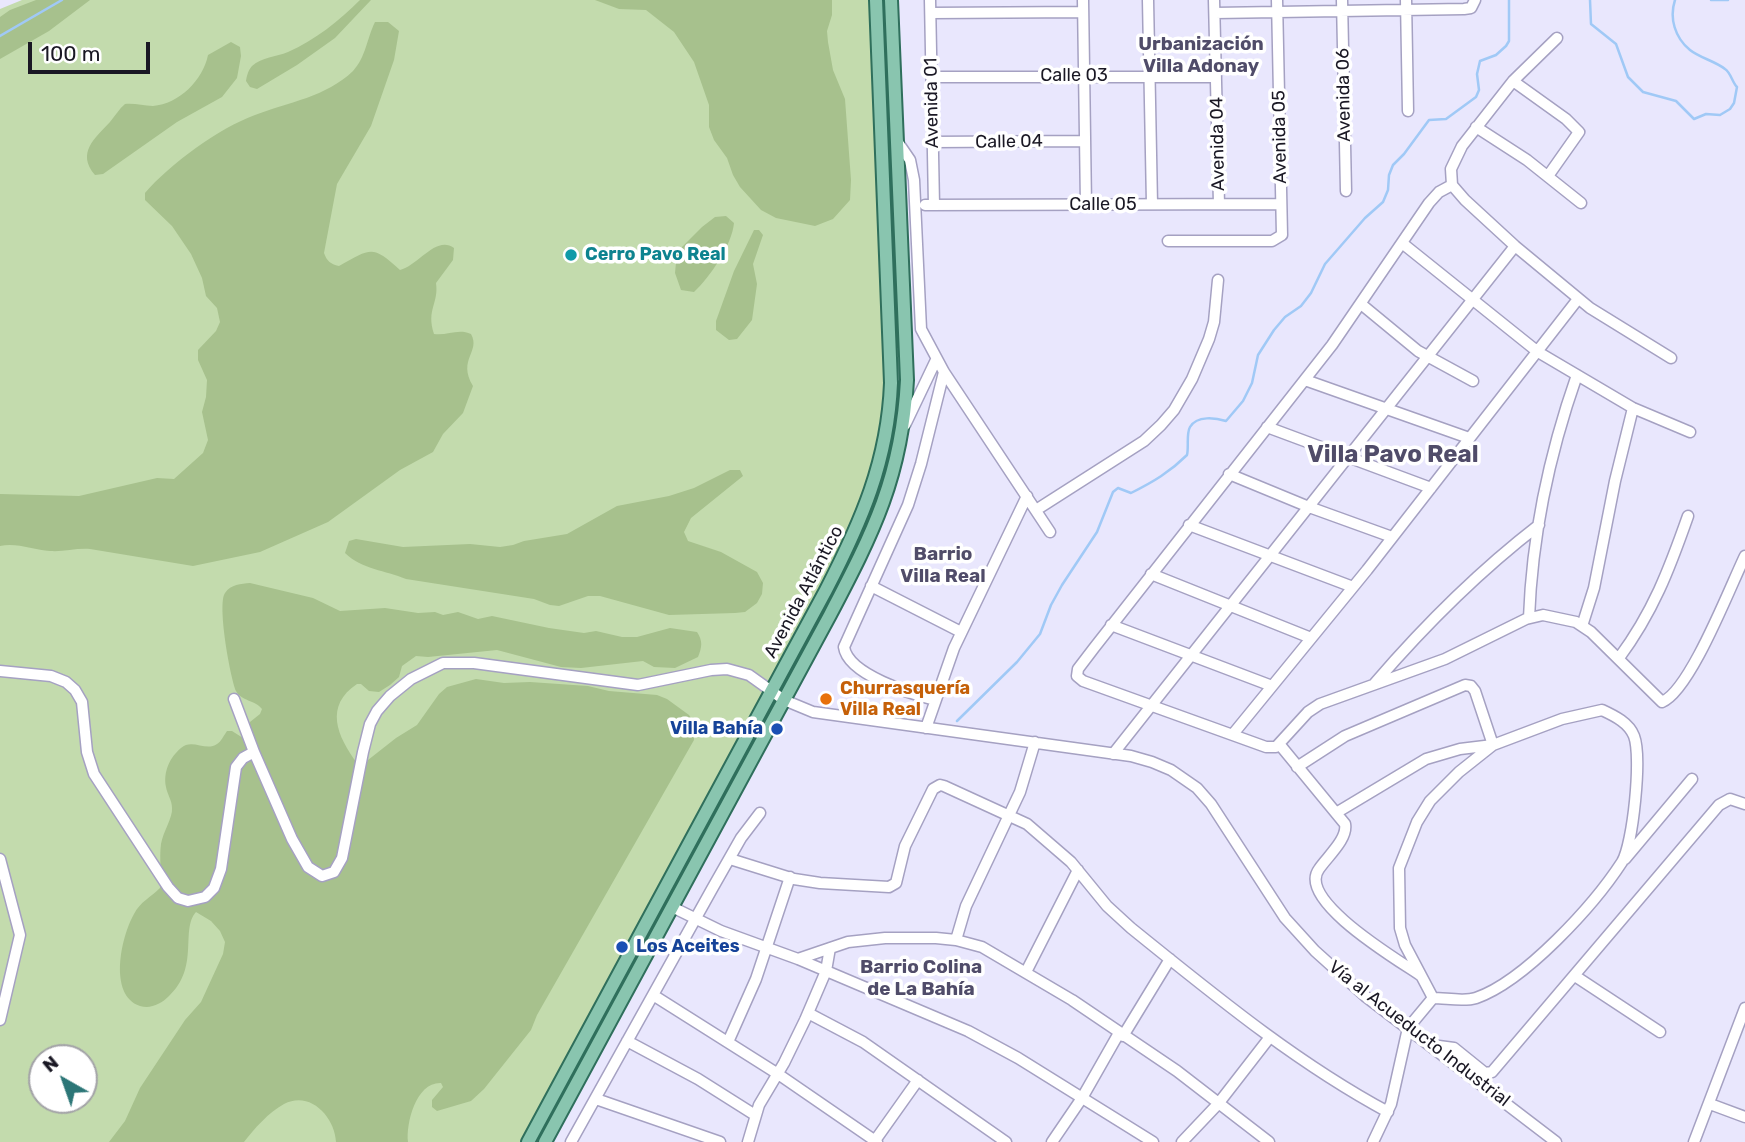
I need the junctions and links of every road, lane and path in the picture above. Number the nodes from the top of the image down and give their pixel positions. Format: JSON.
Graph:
{"nodes":[{"id":1,"x":876,"y":0,"type":"edge"},
{"id":2,"x":891,"y":0,"type":"edge"},
{"id":3,"x":930,"y":0,"type":"edge"},
{"id":4,"x":1083,"y":0,"type":"edge"},
{"id":5,"x":1148,"y":0,"type":"edge"},
{"id":6,"x":1214,"y":0,"type":"edge"},
{"id":7,"x":1277,"y":0,"type":"edge"},
{"id":8,"x":1342,"y":0,"type":"edge"},
{"id":9,"x":1473,"y":4,"type":"edge"},
{"id":10,"x":1406,"y":5,"type":"edge"},
{"id":11,"x":1342,"y":11,"type":"junction"},
{"id":12,"x":1083,"y":12,"type":"junction"},
{"id":13,"x":1277,"y":12,"type":"junction"},
{"id":14,"x":930,"y":13,"type":"junction"},
{"id":15,"x":1215,"y":13,"type":"junction"},
{"id":16,"x":1557,"y":38,"type":"dead end"},
{"id":17,"x":1150,"y":75,"type":"junction"},
{"id":18,"x":932,"y":77,"type":"junction"},
{"id":19,"x":1084,"y":77,"type":"junction"},
{"id":20,"x":1216,"y":77,"type":"junction"},
{"id":21,"x":1514,"y":81,"type":"junction"},
{"id":22,"x":1408,"y":111,"type":"dead end"},
{"id":23,"x":1476,"y":127,"type":"junction"},
{"id":24,"x":897,"y":141,"type":"junction"},
{"id":25,"x":1085,"y":141,"type":"junction"},
{"id":26,"x":933,"y":142,"type":"junction"},
{"id":27,"x":1548,"y":176,"type":"junction"},
{"id":28,"x":914,"y":180,"type":"junction"},
{"id":29,"x":934,"y":181,"type":"junction"},
{"id":30,"x":1452,"y":185,"type":"junction"},
{"id":31,"x":1346,"y":191,"type":"dead end"},
{"id":32,"x":1581,"y":203,"type":"dead end"},
{"id":33,"x":1152,"y":204,"type":"junction"},
{"id":34,"x":1219,"y":204,"type":"junction"},
{"id":35,"x":1281,"y":204,"type":"junction"},
{"id":36,"x":930,"y":205,"type":"joint"},
{"id":37,"x":1086,"y":205,"type":"junction"},
{"id":38,"x":1168,"y":241,"type":"dead end"},
{"id":39,"x":1402,"y":243,"type":"junction"},
{"id":40,"x":1516,"y":246,"type":"junction"},
{"id":41,"x":1218,"y":280,"type":"dead end"},
{"id":42,"x":1578,"y":299,"type":"junction"},
{"id":43,"x":1472,"y":300,"type":"junction"},
{"id":44,"x":1361,"y":304,"type":"junction"},
{"id":45,"x":1538,"y":352,"type":"junction"},
{"id":46,"x":1428,"y":357,"type":"junction"},
{"id":47,"x":1671,"y":358,"type":"dead end"},
{"id":48,"x":936,"y":359,"type":"junction"},
{"id":49,"x":944,"y":372,"type":"junction"},
{"id":50,"x":1577,"y":375,"type":"junction"},
{"id":51,"x":1305,"y":380,"type":"junction"},
{"id":52,"x":1473,"y":381,"type":"dead end"},
{"id":53,"x":1388,"y":408,"type":"junction"},
{"id":54,"x":1633,"y":408,"type":"junction"},
{"id":55,"x":1267,"y":427,"type":"junction"},
{"id":56,"x":903,"y":431,"type":"junction"},
{"id":57,"x":1690,"y":432,"type":"dead end"},
{"id":58,"x":1469,"y":438,"type":"junction"},
{"id":59,"x":1348,"y":458,"type":"junction"},
{"id":60,"x":1229,"y":474,"type":"junction"},
{"id":61,"x":1431,"y":488,"type":"junction"},
{"id":62,"x":1027,"y":496,"type":"junction"},
{"id":63,"x":1309,"y":507,"type":"junction"},
{"id":64,"x":1036,"y":510,"type":"junction"},
{"id":65,"x":1688,"y":516,"type":"dead end"},
{"id":66,"x":1189,"y":525,"type":"junction"},
{"id":67,"x":1539,"y":525,"type":"junction"},
{"id":68,"x":1050,"y":532,"type":"dead end"},
{"id":69,"x":1392,"y":537,"type":"junction"},
{"id":70,"x":1745,"y":556,"type":"edge"},
{"id":71,"x":1270,"y":557,"type":"junction"},
{"id":72,"x":1151,"y":574,"type":"junction"},
{"id":73,"x":871,"y":586,"type":"junction"},
{"id":74,"x":1353,"y":587,"type":"junction"},
{"id":75,"x":1231,"y":605,"type":"junction"},
{"id":76,"x":1529,"y":618,"type":"junction"},
{"id":77,"x":1111,"y":625,"type":"junction"},
{"id":78,"x":1582,"y":626,"type":"junction"},
{"id":79,"x":961,"y":632,"type":"junction"},
{"id":80,"x":1311,"y":638,"type":"junction"},
{"id":81,"x":1192,"y":655,"type":"junction"},
{"id":82,"x":1619,"y":658,"type":"junction"},
{"id":83,"x":0,"y":671,"type":"edge"},
{"id":84,"x":1374,"y":683,"type":"junction"},
{"id":85,"x":1272,"y":686,"type":"junction"},
{"id":86,"x":772,"y":691,"type":"junction"},
{"id":87,"x":234,"y":699,"type":"dead end"},
{"id":88,"x":784,"y":700,"type":"junction"},
{"id":89,"x":935,"y":700,"type":"junction"},
{"id":90,"x":1151,"y":706,"type":"junction"},
{"id":91,"x":926,"y":728,"type":"junction"},
{"id":92,"x":1233,"y":734,"type":"junction"},
{"id":93,"x":1035,"y":742,"type":"junction"},
{"id":94,"x":1280,"y":745,"type":"junction"},
{"id":95,"x":1493,"y":745,"type":"junction"},
{"id":96,"x":254,"y":752,"type":"junction"},
{"id":97,"x":1113,"y":754,"type":"junction"},
{"id":98,"x":1297,"y":767,"type":"junction"},
{"id":99,"x":1692,"y":779,"type":"dead end"},
{"id":100,"x":1745,"y":804,"type":"edge"},
{"id":101,"x":760,"y":813,"type":"dead end"},
{"id":102,"x":1336,"y":813,"type":"junction"},
{"id":103,"x":1010,"y":814,"type":"junction"},
{"id":104,"x":0,"y":859,"type":"edge"},
{"id":105,"x":730,"y":859,"type":"junction"},
{"id":106,"x":1624,"y":859,"type":"junction"},
{"id":107,"x":1078,"y":870,"type":"junction"},
{"id":108,"x":790,"y":877,"type":"junction"},
{"id":109,"x":672,"y":907,"type":"junction"},
{"id":110,"x":695,"y":919,"type":"junction"},
{"id":111,"x":956,"y":940,"type":"junction"},
{"id":112,"x":767,"y":948,"type":"junction"},
{"id":113,"x":830,"y":948,"type":"junction"},
{"id":114,"x":797,"y":959,"type":"junction"},
{"id":115,"x":1171,"y":959,"type":"junction"},
{"id":116,"x":826,"y":971,"type":"junction"},
{"id":117,"x":1026,"y":972,"type":"junction"},
{"id":118,"x":1575,"y":976,"type":"junction"},
{"id":119,"x":1423,"y":977,"type":"junction"},
{"id":120,"x":653,"y":995,"type":"junction"},
{"id":121,"x":1433,"y":998,"type":"junction"},
{"id":122,"x":1745,"y":1008,"type":"edge"},
{"id":123,"x":808,"y":1013,"type":"junction"},
{"id":124,"x":0,"y":1020,"type":"edge"},
{"id":125,"x":1408,"y":1028,"type":"junction"},
{"id":126,"x":1660,"y":1032,"type":"dead end"},
{"id":127,"x":1121,"y":1034,"type":"junction"},
{"id":128,"x":1270,"y":1037,"type":"junction"},
{"id":129,"x":627,"y":1041,"type":"junction"},
{"id":130,"x":728,"y":1042,"type":"junction"},
{"id":131,"x":1430,"y":1045,"type":"junction"},
{"id":132,"x":778,"y":1074,"type":"junction"},
{"id":133,"x":918,"y":1080,"type":"junction"},
{"id":134,"x":1082,"y":1098,"type":"junction"},
{"id":135,"x":596,"y":1099,"type":"junction"},
{"id":136,"x":1218,"y":1104,"type":"junction"},
{"id":137,"x":1710,"y":1104,"type":"junction"},
{"id":138,"x":1388,"y":1112,"type":"junction"},
{"id":139,"x":755,"y":1115,"type":"junction"},
{"id":140,"x":1745,"y":1117,"type":"edge"},
{"id":141,"x":528,"y":1142,"type":"edge"},
{"id":142,"x":545,"y":1142,"type":"edge"},
{"id":143,"x":572,"y":1142,"type":"edge"},
{"id":144,"x":720,"y":1142,"type":"edge"},
{"id":145,"x":748,"y":1142,"type":"edge"},
{"id":146,"x":875,"y":1142,"type":"edge"},
{"id":147,"x":1006,"y":1142,"type":"edge"},
{"id":148,"x":1052,"y":1142,"type":"edge"},
{"id":149,"x":1153,"y":1142,"type":"edge"},
{"id":150,"x":1182,"y":1142,"type":"edge"},
{"id":151,"x":1269,"y":1142,"type":"edge"},
{"id":152,"x":1373,"y":1142,"type":"edge"},
{"id":153,"x":1556,"y":1142,"type":"edge"},
{"id":154,"x":1695,"y":1142,"type":"edge"}],
"edges":[{"from":1,"to":86,"type":"main road","name":"Avenida Atlántico"},
{"from":2,"to":24,"type":"main road","name":"Avenida Atlántico"},
{"from":3,"to":14,"type":"street","name":"Avenida 01"},
{"from":4,"to":12,"type":"street"},
{"from":5,"to":17,"type":"street"},
{"from":6,"to":15,"type":"street","name":"Avenida 04"},
{"from":7,"to":13,"type":"street","name":"Avenida 05"},
{"from":8,"to":11,"type":"street","name":"Avenida 06"},
{"from":9,"to":10,"type":"street"},
{"from":10,"to":11,"type":"street"},
{"from":10,"to":22,"type":"street"},
{"from":11,"to":13,"type":"street"},
{"from":11,"to":31,"type":"street","name":"Avenida 06"},
{"from":12,"to":14,"type":"street"},
{"from":12,"to":19,"type":"street"},
{"from":13,"to":15,"type":"street"},
{"from":13,"to":35,"type":"street","name":"Avenida 05"},
{"from":14,"to":18,"type":"street","name":"Avenida 01"},
{"from":15,"to":20,"type":"street","name":"Avenida 04"},
{"from":16,"to":21,"type":"street"},
{"from":17,"to":19,"type":"street","name":"Calle 03"},
{"from":17,"to":20,"type":"street","name":"Calle 03"},
{"from":17,"to":33,"type":"street"},
{"from":18,"to":19,"type":"street","name":"Calle 03"},
{"from":18,"to":26,"type":"street","name":"Avenida 01"},
{"from":19,"to":25,"type":"street"},
{"from":20,"to":34,"type":"street","name":"Avenida 04"},
{"from":21,"to":23,"type":"street"},
{"from":21,"to":27,"type":"street"},
{"from":23,"to":27,"type":"street"},
{"from":23,"to":30,"type":"street"},
{"from":24,"to":28,"type":"street"},
{"from":24,"to":56,"type":"main road","name":"Avenida Atlántico"},
{"from":25,"to":26,"type":"street","name":"Calle 04"},
{"from":25,"to":37,"type":"street"},
{"from":26,"to":29,"type":"street","name":"Avenida 01"},
{"from":27,"to":32,"type":"street"},
{"from":28,"to":29,"type":"street"},
{"from":28,"to":48,"type":"street"},
{"from":29,"to":36,"type":"street","name":"Avenida 01"},
{"from":30,"to":39,"type":"street"},
{"from":30,"to":40,"type":"street"},
{"from":33,"to":34,"type":"street","name":"Calle 05"},
{"from":33,"to":37,"type":"street","name":"Calle 05"},
{"from":34,"to":35,"type":"street","name":"Calle 05"},
{"from":35,"to":38,"type":"street","name":"Avenida 05"},
{"from":36,"to":37,"type":"street","name":"Calle 05"},
{"from":39,"to":43,"type":"street"},
{"from":39,"to":44,"type":"street"},
{"from":40,"to":42,"type":"street"},
{"from":40,"to":43,"type":"street"},
{"from":41,"to":64,"type":"street"},
{"from":42,"to":45,"type":"street"},
{"from":42,"to":47,"type":"street"},
{"from":43,"to":45,"type":"street"},
{"from":43,"to":46,"type":"street"},
{"from":44,"to":46,"type":"street"},
{"from":44,"to":51,"type":"street"},
{"from":45,"to":50,"type":"street"},
{"from":45,"to":58,"type":"street"},
{"from":46,"to":52,"type":"street"},
{"from":46,"to":53,"type":"street"},
{"from":48,"to":49,"type":"street"},
{"from":48,"to":56,"type":"street"},
{"from":49,"to":62,"type":"street"},
{"from":49,"to":73,"type":"street"},
{"from":50,"to":54,"type":"street"},
{"from":50,"to":67,"type":"street"},
{"from":51,"to":53,"type":"street"},
{"from":51,"to":55,"type":"street"},
{"from":53,"to":58,"type":"street"},
{"from":53,"to":59,"type":"street"},
{"from":54,"to":57,"type":"street"},
{"from":54,"to":78,"type":"street"},
{"from":55,"to":59,"type":"street"},
{"from":55,"to":60,"type":"street"},
{"from":56,"to":88,"type":"main road","name":"Avenida Atlántico"},
{"from":58,"to":61,"type":"street"},
{"from":59,"to":61,"type":"street"},
{"from":59,"to":63,"type":"street"},
{"from":60,"to":63,"type":"street"},
{"from":60,"to":66,"type":"street"},
{"from":61,"to":69,"type":"street"},
{"from":62,"to":64,"type":"street"},
{"from":62,"to":79,"type":"street"},
{"from":63,"to":69,"type":"street"},
{"from":63,"to":71,"type":"street"},
{"from":64,"to":68,"type":"street"},
{"from":65,"to":82,"type":"street"},
{"from":66,"to":71,"type":"street"},
{"from":66,"to":72,"type":"street"},
{"from":67,"to":76,"type":"street"},
{"from":67,"to":84,"type":"street"},
{"from":69,"to":74,"type":"street"},
{"from":70,"to":82,"type":"street"},
{"from":71,"to":74,"type":"street"},
{"from":71,"to":75,"type":"street"},
{"from":72,"to":75,"type":"street"},
{"from":72,"to":77,"type":"street"},
{"from":73,"to":79,"type":"street"},
{"from":73,"to":89,"type":"street"},
{"from":74,"to":80,"type":"street"},
{"from":75,"to":80,"type":"street"},
{"from":75,"to":81,"type":"street"},
{"from":76,"to":78,"type":"street"},
{"from":76,"to":84,"type":"street"},
{"from":77,"to":81,"type":"street"},
{"from":77,"to":90,"type":"street"},
{"from":78,"to":82,"type":"street"},
{"from":79,"to":89,"type":"street"},
{"from":80,"to":85,"type":"street"},
{"from":81,"to":85,"type":"street"},
{"from":81,"to":90,"type":"street"},
{"from":83,"to":96,"type":"street"},
{"from":84,"to":94,"type":"street"},
{"from":85,"to":92,"type":"street"},
{"from":86,"to":88,"type":"street","name":"Vía al Acueducto Industrial"},
{"from":86,"to":96,"type":"street","name":"Vía al Acueducto Industrial"},
{"from":86,"to":141,"type":"main road","name":"Avenida Atlántico"},
{"from":87,"to":96,"type":"street"},
{"from":88,"to":91,"type":"street","name":"Vía al Acueducto Industrial"},
{"from":88,"to":109,"type":"main road","name":"Avenida Atlántico"},
{"from":89,"to":91,"type":"street"},
{"from":90,"to":92,"type":"street"},
{"from":90,"to":97,"type":"street"},
{"from":91,"to":93,"type":"street","name":"Vía al Acueducto Industrial"},
{"from":92,"to":94,"type":"street"},
{"from":93,"to":97,"type":"street","name":"Vía al Acueducto Industrial"},
{"from":93,"to":103,"type":"street"},
{"from":94,"to":98,"type":"street"},
{"from":95,"to":98,"type":"street"},
{"from":95,"to":102,"type":"street"},
{"from":95,"to":106,"type":"street"},
{"from":95,"to":119,"type":"street"},
{"from":97,"to":125,"type":"street","name":"Vía al Acueducto Industrial"},
{"from":98,"to":102,"type":"street"},
{"from":99,"to":106,"type":"street"},
{"from":100,"to":118,"type":"street"},
{"from":101,"to":105,"type":"street"},
{"from":102,"to":119,"type":"street"},
{"from":103,"to":107,"type":"street"},
{"from":103,"to":108,"type":"street"},
{"from":103,"to":111,"type":"street"},
{"from":104,"to":124,"type":"street"},
{"from":105,"to":108,"type":"street"},
{"from":105,"to":110,"type":"street"},
{"from":106,"to":121,"type":"street"},
{"from":107,"to":115,"type":"street"},
{"from":107,"to":117,"type":"street"},
{"from":108,"to":112,"type":"street"},
{"from":109,"to":110,"type":"street"},
{"from":109,"to":142,"type":"main road","name":"Avenida Atlántico"},
{"from":110,"to":112,"type":"street"},
{"from":110,"to":120,"type":"street"},
{"from":111,"to":113,"type":"street"},
{"from":111,"to":117,"type":"street"},
{"from":112,"to":114,"type":"street"},
{"from":112,"to":130,"type":"street"},
{"from":113,"to":114,"type":"street"},
{"from":113,"to":116,"type":"street"},
{"from":114,"to":116,"type":"street"},
{"from":115,"to":127,"type":"street"},
{"from":115,"to":128,"type":"street"},
{"from":116,"to":123,"type":"street"},
{"from":116,"to":134,"type":"street"},
{"from":117,"to":127,"type":"street"},
{"from":118,"to":126,"type":"street"},
{"from":118,"to":131,"type":"street"},
{"from":119,"to":121,"type":"street"},
{"from":120,"to":129,"type":"street"},
{"from":120,"to":130,"type":"street"},
{"from":121,"to":125,"type":"street"},
{"from":122,"to":137,"type":"street"},
{"from":123,"to":132,"type":"street"},
{"from":123,"to":133,"type":"street"},
{"from":125,"to":131,"type":"street","name":"Vía al Acueducto Industrial"},
{"from":125,"to":138,"type":"street"},
{"from":127,"to":134,"type":"street"},
{"from":127,"to":136,"type":"street"},
{"from":128,"to":136,"type":"street"},
{"from":128,"to":138,"type":"street"},
{"from":129,"to":135,"type":"street"},
{"from":129,"to":139,"type":"street"},
{"from":130,"to":132,"type":"street"},
{"from":131,"to":153,"type":"street","name":"Vía al Acueducto Industrial"},
{"from":132,"to":139,"type":"street"},
{"from":132,"to":146,"type":"street"},
{"from":133,"to":146,"type":"street"},
{"from":133,"to":147,"type":"street"},
{"from":134,"to":148,"type":"street"},
{"from":134,"to":149,"type":"street"},
{"from":135,"to":143,"type":"street"},
{"from":135,"to":144,"type":"street"},
{"from":136,"to":150,"type":"street"},
{"from":136,"to":151,"type":"street"},
{"from":137,"to":140,"type":"street"},
{"from":137,"to":154,"type":"street"},
{"from":138,"to":152,"type":"street"},
{"from":139,"to":145,"type":"street"}]}
